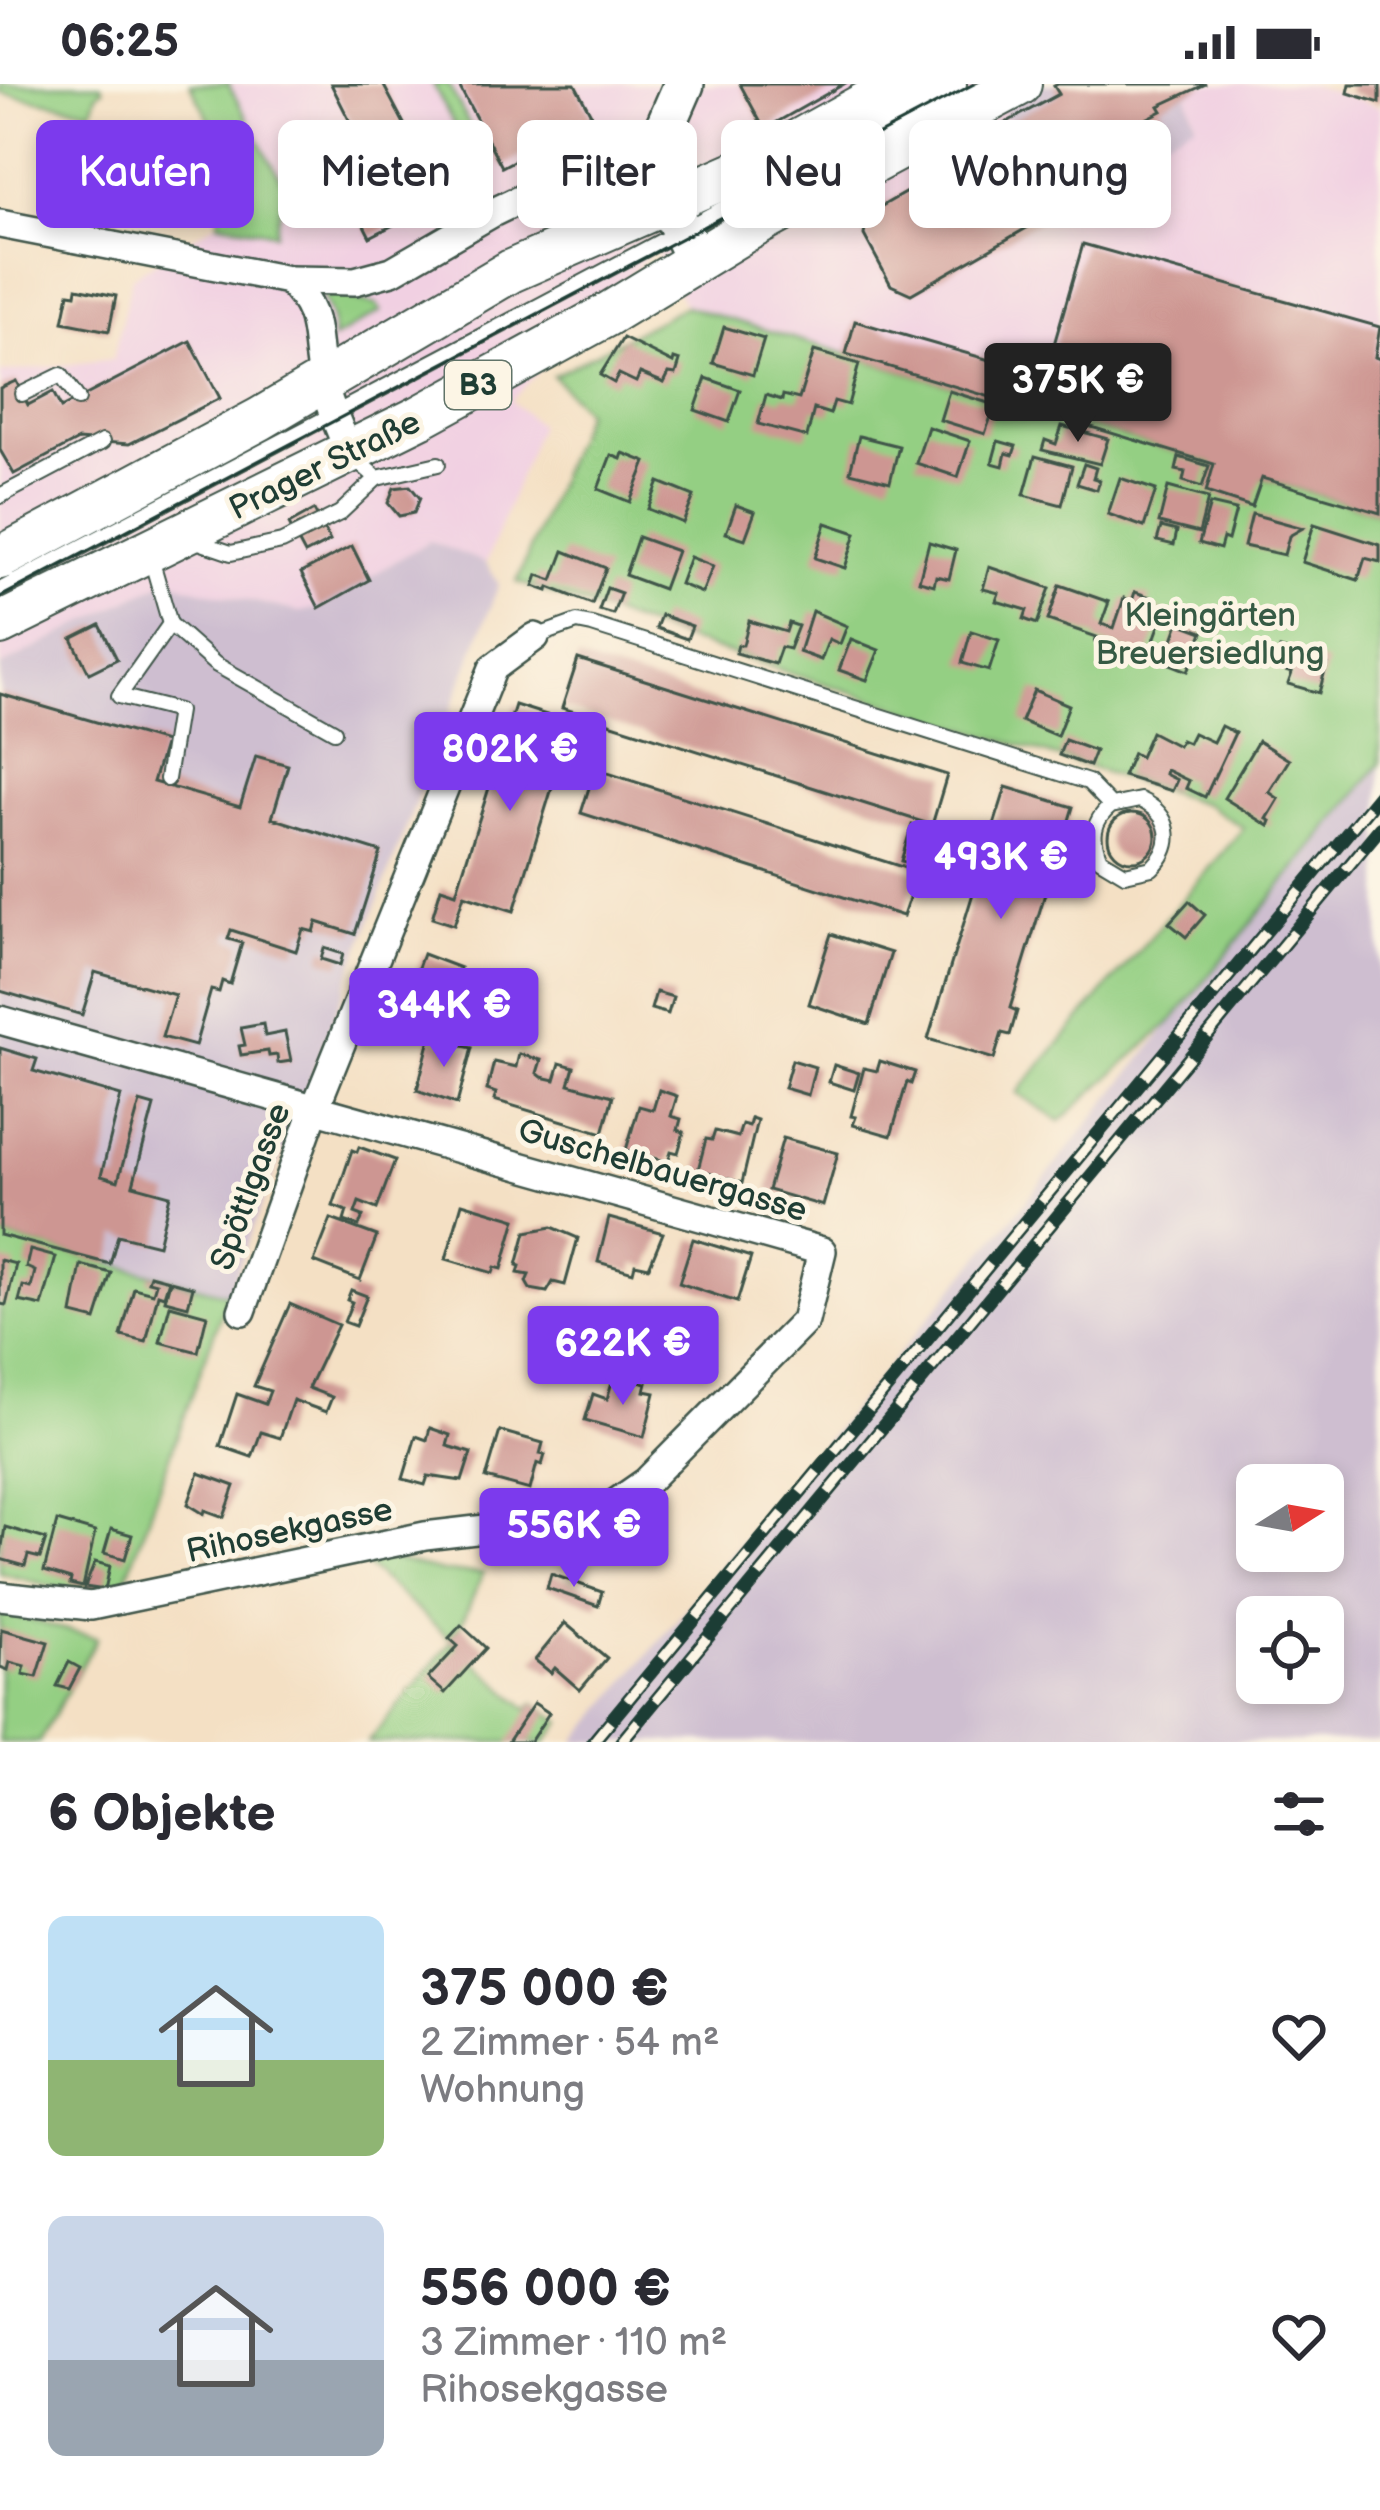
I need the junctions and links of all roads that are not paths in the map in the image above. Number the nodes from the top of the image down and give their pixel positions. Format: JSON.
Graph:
{"nodes":[{"id":1,"x":685,"y":84,"type":"edge"},
{"id":2,"x":1020,"y":84,"type":"edge"},
{"id":3,"x":932,"y":96,"type":"edge"},
{"id":4,"x":669,"y":120,"type":"edge"},
{"id":5,"x":517,"y":201,"type":"edge"},
{"id":6,"x":0,"y":224,"type":"edge"},
{"id":7,"x":680,"y":228,"type":"edge"},
{"id":8,"x":681,"y":231,"type":"junction"},
{"id":9,"x":288,"y":280,"type":"junction"},
{"id":10,"x":22,"y":394,"type":"dead end"},
{"id":11,"x":78,"y":399,"type":"dead end"},
{"id":12,"x":345,"y":431,"type":"junction"},
{"id":13,"x":102,"y":442,"type":"dead end"},
{"id":14,"x":438,"y":464,"type":"dead end"},
{"id":15,"x":0,"y":496,"type":"edge"},
{"id":16,"x":164,"y":543,"type":"junction"},
{"id":17,"x":0,"y":558,"type":"edge"},
{"id":18,"x":0,"y":590,"type":"edge"},
{"id":19,"x":0,"y":624,"type":"edge"},
{"id":20,"x":170,"y":624,"type":"junction"},
{"id":21,"x":535,"y":637,"type":"joint"},
{"id":22,"x":334,"y":731,"type":"dead end"},
{"id":23,"x":167,"y":779,"type":"dead end"},
{"id":24,"x":1111,"y":806,"type":"junction"},
{"id":25,"x":0,"y":1020,"type":"edge"},
{"id":26,"x":315,"y":1108,"type":"junction"},
{"id":27,"x":822,"y":1251,"type":"joint"},
{"id":28,"x":242,"y":1311,"type":"dead end"},
{"id":29,"x":0,"y":1596,"type":"edge"}],
"edges":[{"from":1,"to":4,"type":"street"},
{"from":2,"to":3,"type":"main road","name":"Prager Straße","number":"B3"},
{"from":3,"to":8,"type":"main road","name":"Prager Straße","number":"B3"},
{"from":3,"to":8,"type":"main road","name":"Prager Straße","number":"B3"},
{"from":5,"to":9,"type":"street"},
{"from":6,"to":9,"type":"street"},
{"from":7,"to":8,"type":"street"},
{"from":8,"to":12,"type":"main road","name":"Prager Straße","number":"B3"},
{"from":8,"to":12,"type":"main road","name":"Prager Straße","number":"B3"},
{"from":9,"to":12,"type":"street"},
{"from":10,"to":11,"type":"lane"},
{"from":12,"to":14,"type":"lane"},
{"from":12,"to":16,"type":"main road","name":"Prager Straße","number":"B3"},
{"from":12,"to":17,"type":"main road","name":"Prager Straße","number":"B3"},
{"from":12,"to":18,"type":"lane"},
{"from":13,"to":15,"type":"lane"},
{"from":16,"to":19,"type":"main road","name":"Prager Straße","number":"B3"},
{"from":16,"to":20,"type":"lane"},
{"from":20,"to":22,"type":"lane"},
{"from":20,"to":23,"type":"lane"},
{"from":21,"to":24,"type":"lane"},
{"from":21,"to":26,"type":"street","name":"Spöttlgasse"},
{"from":24,"to":24,"type":"lane"},
{"from":25,"to":26,"type":"street","name":"Guschelbauergasse"},
{"from":26,"to":27,"type":"street","name":"Guschelbauergasse"},
{"from":26,"to":28,"type":"street","name":"Spöttlgasse"},
{"from":27,"to":29,"type":"street","name":"Rihosekgasse"}]}
